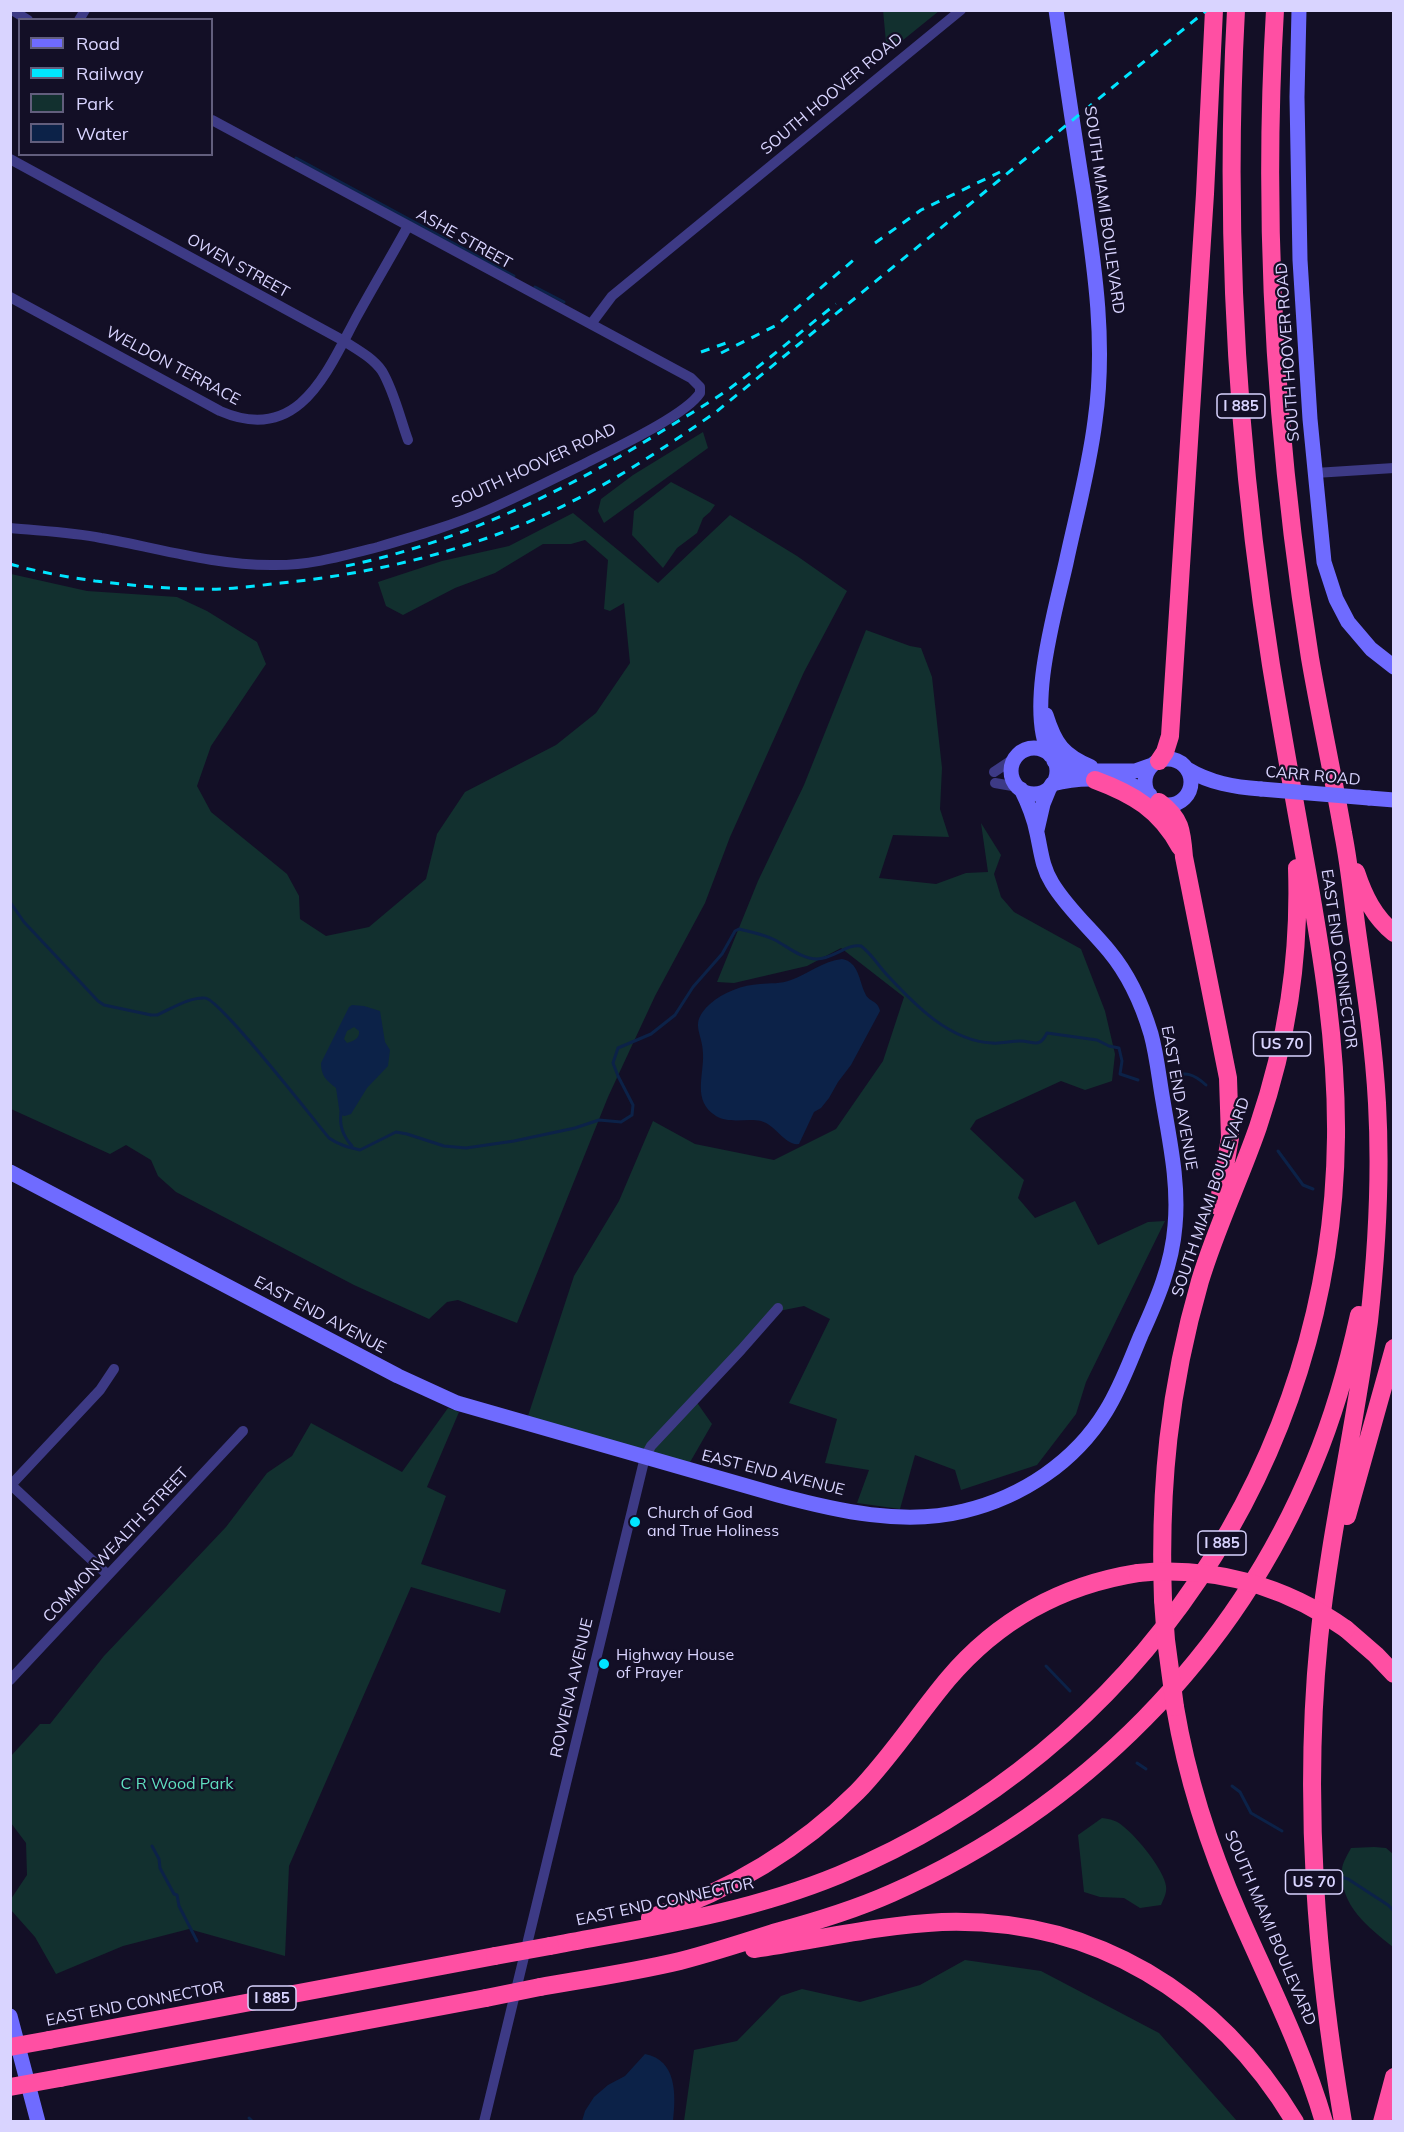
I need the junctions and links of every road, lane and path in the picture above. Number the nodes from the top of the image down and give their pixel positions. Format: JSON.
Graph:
{"nodes":[{"id":1,"x":12,"y":10,"type":"edge"},
{"id":2,"x":961,"y":10,"type":"edge"},
{"id":3,"x":1056,"y":10,"type":"edge"},
{"id":4,"x":1214,"y":10,"type":"edge"},
{"id":5,"x":1236,"y":10,"type":"edge"},
{"id":6,"x":1275,"y":10,"type":"edge"},
{"id":7,"x":1299,"y":10,"type":"edge"},
{"id":8,"x":25,"y":18,"type":"edge"},
{"id":9,"x":213,"y":121,"type":"edge"},
{"id":10,"x":10,"y":159,"type":"edge"},
{"id":11,"x":408,"y":226,"type":"junction"},
{"id":12,"x":10,"y":297,"type":"edge"},
{"id":13,"x":591,"y":324,"type":"junction"},
{"id":14,"x":344,"y":341,"type":"junction"},
{"id":15,"x":700,"y":387,"type":"joint"},
{"id":16,"x":408,"y":440,"type":"dead end"},
{"id":17,"x":1394,"y":468,"type":"edge"},
{"id":18,"x":1315,"y":472,"type":"junction"},
{"id":19,"x":10,"y":528,"type":"edge"},
{"id":20,"x":1394,"y":667,"type":"edge"},
{"id":21,"x":1041,"y":699,"type":"junction"},
{"id":22,"x":1018,"y":755,"type":"junction"},
{"id":23,"x":1052,"y":758,"type":"junction"},
{"id":24,"x":1156,"y":763,"type":"junction"},
{"id":25,"x":1187,"y":769,"type":"junction"},
{"id":26,"x":1097,"y":775,"type":"junction"},
{"id":27,"x":1051,"y":785,"type":"junction"},
{"id":28,"x":1230,"y":787,"type":"junction"},
{"id":29,"x":1019,"y":788,"type":"junction"},
{"id":30,"x":1154,"y":798,"type":"junction"},
{"id":31,"x":1184,"y":798,"type":"junction"},
{"id":32,"x":1294,"y":798,"type":"junction"},
{"id":33,"x":1394,"y":800,"type":"edge"},
{"id":34,"x":1037,"y":832,"type":"junction"},
{"id":35,"x":1344,"y":838,"type":"junction"},
{"id":36,"x":1184,"y":857,"type":"junction"},
{"id":37,"x":1394,"y":933,"type":"edge"},
{"id":38,"x":10,"y":1172,"type":"edge"},
{"id":39,"x":1376,"y":1225,"type":"junction"},
{"id":40,"x":1201,"y":1278,"type":"junction"},
{"id":41,"x":778,"y":1308,"type":"dead end"},
{"id":42,"x":1394,"y":1348,"type":"edge"},
{"id":43,"x":114,"y":1369,"type":"dead end"},
{"id":44,"x":243,"y":1431,"type":"dead end"},
{"id":45,"x":645,"y":1457,"type":"junction"},
{"id":46,"x":11,"y":1485,"type":"edge"},
{"id":47,"x":108,"y":1575,"type":"junction"},
{"id":48,"x":1319,"y":1641,"type":"junction"},
{"id":49,"x":1394,"y":1674,"type":"edge"},
{"id":50,"x":10,"y":1680,"type":"edge"},
{"id":51,"x":594,"y":1937,"type":"junction"},
{"id":52,"x":678,"y":1961,"type":"junction"},
{"id":53,"x":10,"y":2016,"type":"edge"},
{"id":54,"x":10,"y":2047,"type":"edge"},
{"id":55,"x":1394,"y":2077,"type":"edge"},
{"id":56,"x":10,"y":2087,"type":"edge"},
{"id":57,"x":38,"y":2121,"type":"edge"},
{"id":58,"x":484,"y":2121,"type":"edge"},
{"id":59,"x":1295,"y":2121,"type":"edge"},
{"id":60,"x":1324,"y":2121,"type":"edge"},
{"id":61,"x":1343,"y":2121,"type":"edge"},
{"id":62,"x":1382,"y":2121,"type":"edge"}],
"edges":[{"from":1,"to":8,"type":"street"},
{"from":2,"to":13,"type":"street","name":"SOUTH HOOVER ROAD"},
{"from":3,"to":21,"type":"street","name":"SOUTH MIAMI BOULEVARD"},
{"from":4,"to":24,"type":"highway"},
{"from":5,"to":32,"type":"highway","number":"I 885"},
{"from":6,"to":35,"type":"highway","number":"I 885"},
{"from":7,"to":18,"type":"street","name":"SOUTH HOOVER ROAD"},
{"from":9,"to":11,"type":"street","name":"ASHE STREET"},
{"from":10,"to":14,"type":"street","name":"OWEN STREET"},
{"from":11,"to":13,"type":"street","name":"ASHE STREET"},
{"from":11,"to":14,"type":"street","name":"WELDON TERRACE"},
{"from":12,"to":14,"type":"street","name":"WELDON TERRACE"},
{"from":13,"to":15,"type":"street","name":"ASHE STREET"},
{"from":14,"to":16,"type":"street","name":"OWEN STREET"},
{"from":15,"to":19,"type":"street","name":"SOUTH HOOVER ROAD"},
{"from":17,"to":18,"type":"street"},
{"from":18,"to":20,"type":"street","name":"SOUTH HOOVER ROAD"},
{"from":21,"to":22,"type":"street","name":"SOUTH MIAMI BOULEVARD"},
{"from":21,"to":23,"type":"street","name":"SOUTH MIAMI BOULEVARD"},
{"from":21,"to":26,"type":"street"},
{"from":22,"to":23,"type":"street"},
{"from":22,"to":29,"type":"street"},
{"from":22,"to":29,"type":"street"},
{"from":23,"to":26,"type":"street"},
{"from":23,"to":27,"type":"street"},
{"from":24,"to":25,"type":"street"},
{"from":24,"to":26,"type":"street"},
{"from":24,"to":30,"type":"street"},
{"from":25,"to":28,"type":"street","name":"CARR ROAD"},
{"from":25,"to":31,"type":"street"},
{"from":26,"to":27,"type":"street"},
{"from":26,"to":30,"type":"street"},
{"from":26,"to":36,"type":"highway"},
{"from":27,"to":29,"type":"street"},
{"from":27,"to":34,"type":"street","name":"EAST END AVENUE"},
{"from":28,"to":31,"type":"street","name":"CARR ROAD"},
{"from":28,"to":33,"type":"street","name":"CARR ROAD","bridge":true},
{"from":29,"to":34,"type":"street","name":"EAST END AVENUE"},
{"from":30,"to":31,"type":"street"},
{"from":30,"to":36,"type":"highway"},
{"from":32,"to":40,"type":"highway","name":"SOUTH MIAMI BOULEVARD","number":"US 70"},
{"from":32,"to":51,"type":"highway","name":"EAST END CONNECTOR","number":"I 885"},
{"from":34,"to":45,"type":"street","name":"EAST END AVENUE"},
{"from":35,"to":37,"type":"highway"},
{"from":35,"to":39,"type":"highway","number":"I 885"},
{"from":36,"to":40,"type":"highway"},
{"from":38,"to":45,"type":"street","name":"EAST END AVENUE"},
{"from":39,"to":48,"type":"highway","name":"SOUTH MIAMI BOULEVARD","number":"US 70"},
{"from":39,"to":52,"type":"highway","number":"I 885"},
{"from":40,"to":60,"type":"highway","name":"SOUTH MIAMI BOULEVARD","number":"US 70","bridge":true},
{"from":41,"to":45,"type":"street","name":"ROWENA AVENUE"},
{"from":42,"to":48,"type":"highway"},
{"from":43,"to":46,"type":"street"},
{"from":44,"to":47,"type":"street","name":"COMMONWEALTH STREET"},
{"from":45,"to":58,"type":"street","name":"ROWENA AVENUE"},
{"from":46,"to":47,"type":"street"},
{"from":47,"to":50,"type":"street","name":"COMMONWEALTH STREET"},
{"from":48,"to":61,"type":"highway","name":"SOUTH MIAMI BOULEVARD","number":"US 70"},
{"from":49,"to":51,"type":"highway","bridge":true},
{"from":51,"to":54,"type":"highway","name":"EAST END CONNECTOR","number":"I 885","bridge":true},
{"from":52,"to":56,"type":"highway","number":"I 885","bridge":true},
{"from":52,"to":59,"type":"highway"},
{"from":53,"to":57,"type":"street"},
{"from":55,"to":62,"type":"highway"}]}
